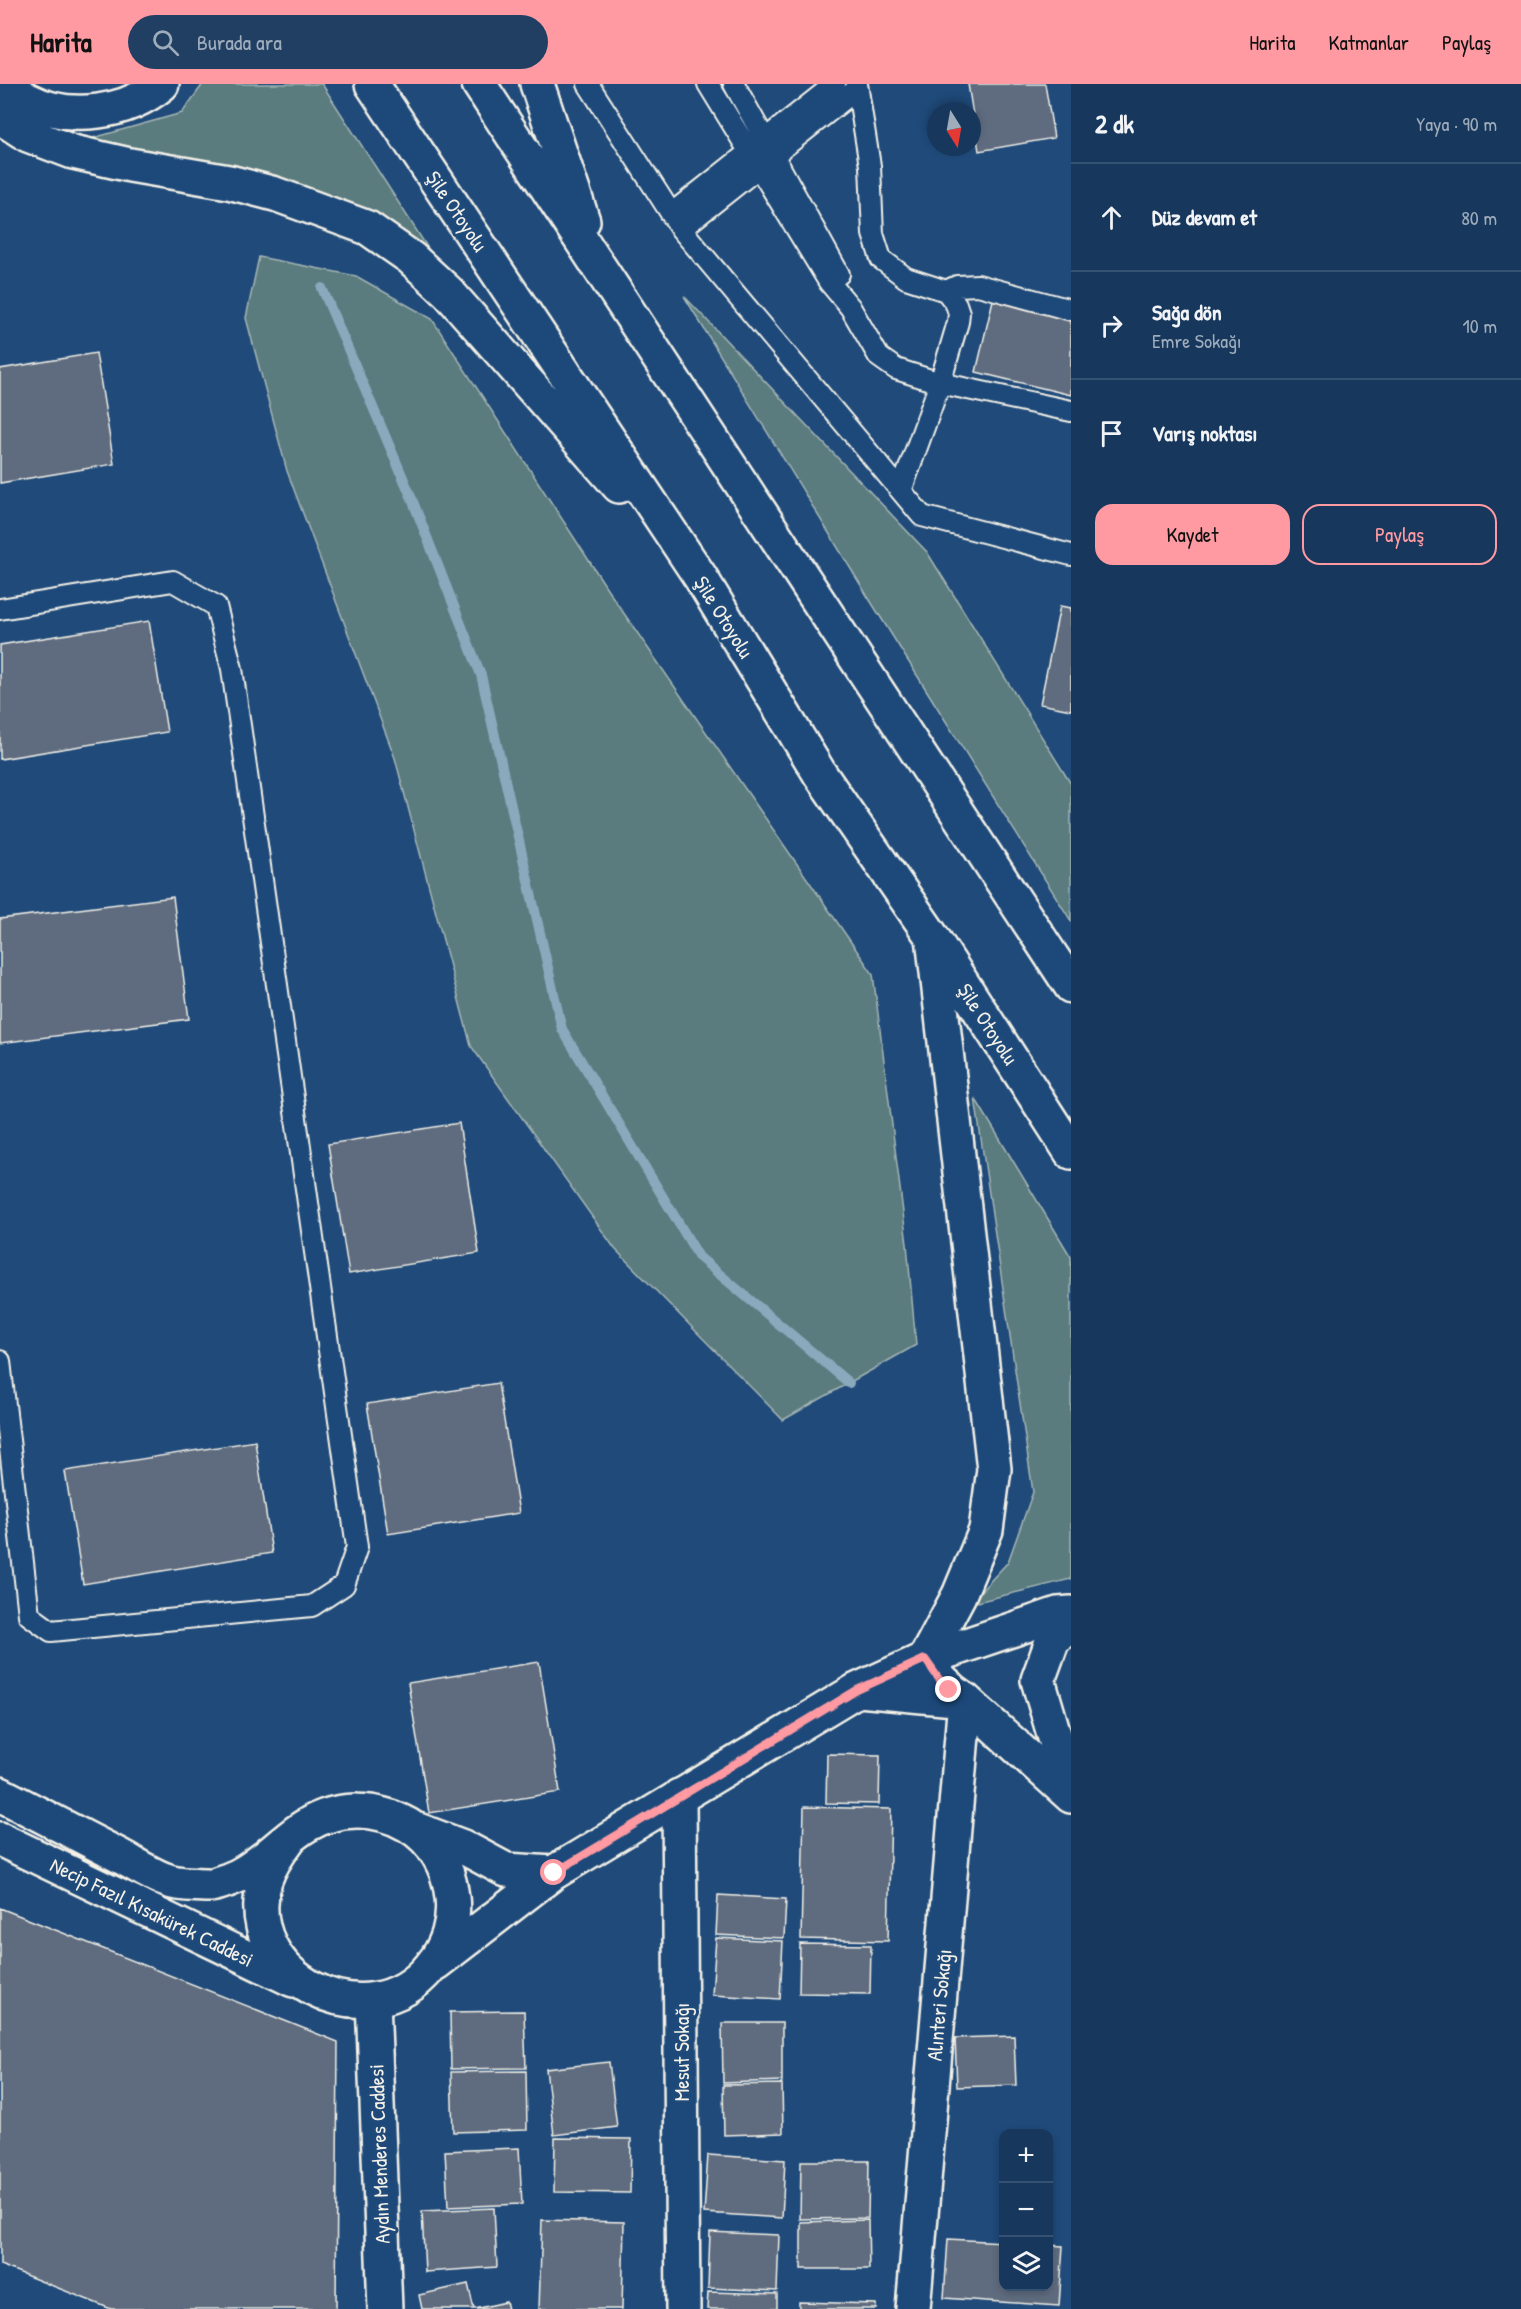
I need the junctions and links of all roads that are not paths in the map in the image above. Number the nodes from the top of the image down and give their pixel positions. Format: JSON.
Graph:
{"nodes":[{"id":1,"x":5,"y":84,"type":"edge"},
{"id":2,"x":162,"y":84,"type":"edge"},
{"id":3,"x":372,"y":84,"type":"edge"},
{"id":4,"x":479,"y":84,"type":"edge"},
{"id":5,"x":537,"y":84,"type":"edge"},
{"id":6,"x":588,"y":84,"type":"edge"},
{"id":7,"x":708,"y":84,"type":"edge"},
{"id":8,"x":734,"y":84,"type":"edge"},
{"id":9,"x":835,"y":84,"type":"edge"},
{"id":10,"x":857,"y":87,"type":"edge"},
{"id":11,"x":0,"y":117,"type":"edge"},
{"id":12,"x":762,"y":154,"type":"junction"},
{"id":13,"x":676,"y":221,"type":"junction"},
{"id":14,"x":599,"y":265,"type":"junction"},
{"id":15,"x":946,"y":291,"type":"junction"},
{"id":16,"x":1071,"y":310,"type":"edge"},
{"id":17,"x":940,"y":383,"type":"junction"},
{"id":18,"x":1071,"y":411,"type":"edge"},
{"id":19,"x":901,"y":490,"type":"junction"},
{"id":20,"x":1071,"y":555,"type":"edge"},
{"id":21,"x":701,"y":578,"type":"junction"},
{"id":22,"x":0,"y":609,"type":"edge"},
{"id":23,"x":933,"y":938,"type":"junction"},
{"id":24,"x":1071,"y":986,"type":"edge"},
{"id":25,"x":1071,"y":1152,"type":"edge"},
{"id":26,"x":0,"y":1361,"type":"edge"},
{"id":27,"x":1071,"y":1613,"type":"edge"},
{"id":28,"x":1071,"y":1625,"type":"edge"},
{"id":29,"x":925,"y":1659,"type":"junction"},
{"id":30,"x":857,"y":1690,"type":"junction"},
{"id":31,"x":965,"y":1700,"type":"junction"},
{"id":32,"x":0,"y":1794,"type":"edge"},
{"id":33,"x":1071,"y":1794,"type":"edge"},
{"id":34,"x":679,"y":1796,"type":"junction"},
{"id":35,"x":415,"y":1829,"type":"junction"},
{"id":36,"x":0,"y":1839,"type":"edge"},
{"id":37,"x":288,"y":1840,"type":"junction"},
{"id":38,"x":554,"y":1873,"type":"junction"},
{"id":39,"x":430,"y":1967,"type":"junction"},
{"id":40,"x":305,"y":1985,"type":"junction"},
{"id":41,"x":373,"y":2000,"type":"junction"},
{"id":42,"x":385,"y":2309,"type":"edge"},
{"id":43,"x":683,"y":2309,"type":"edge"},
{"id":44,"x":914,"y":2309,"type":"edge"}],
"edges":[{"from":1,"to":2,"type":"main road"},
{"from":3,"to":21,"type":"main road","name":"Şile Otoyolu"},
{"from":4,"to":14,"type":"main road"},
{"from":5,"to":14,"type":"main road"},
{"from":6,"to":13,"type":"lane"},
{"from":7,"to":12,"type":"lane"},
{"from":8,"to":12,"type":"lane"},
{"from":9,"to":12,"type":"lane"},
{"from":10,"to":12,"type":"lane"},
{"from":10,"to":15,"type":"lane"},
{"from":11,"to":21,"type":"main road"},
{"from":12,"to":13,"type":"lane"},
{"from":12,"to":17,"type":"lane"},
{"from":13,"to":19,"type":"lane"},
{"from":14,"to":24,"type":"main road"},
{"from":15,"to":16,"type":"lane"},
{"from":15,"to":17,"type":"lane"},
{"from":17,"to":18,"type":"lane"},
{"from":17,"to":19,"type":"lane"},
{"from":19,"to":20,"type":"lane"},
{"from":21,"to":23,"type":"main road","name":"Şile Otoyolu"},
{"from":22,"to":26,"type":"lane"},
{"from":23,"to":25,"type":"main road","name":"Şile Otoyolu"},
{"from":23,"to":29,"type":"main road"},
{"from":27,"to":29,"type":"main road"},
{"from":28,"to":33,"type":"main road"},
{"from":29,"to":30,"type":"main road"},
{"from":29,"to":31,"type":"main road"},
{"from":30,"to":31,"type":"main road"},
{"from":30,"to":34,"type":"main road"},
{"from":31,"to":33,"type":"main road"},
{"from":31,"to":44,"type":"main road","name":"Alınteri Sokağı"},
{"from":32,"to":37,"type":"main road"},
{"from":34,"to":38,"type":"main road"},
{"from":34,"to":43,"type":"main road","name":"Mesut Sokağı"},
{"from":35,"to":37,"type":"main road"},
{"from":35,"to":38,"type":"main road"},
{"from":35,"to":39,"type":"main road"},
{"from":36,"to":40,"type":"main road","name":"Necip Fazıl Kısakürek Caddesi"},
{"from":37,"to":40,"type":"main road"},
{"from":38,"to":39,"type":"main road"},
{"from":39,"to":41,"type":"main road"},
{"from":40,"to":41,"type":"main road"},
{"from":41,"to":42,"type":"main road","name":"Aydın Menderes Caddesi"}]}
